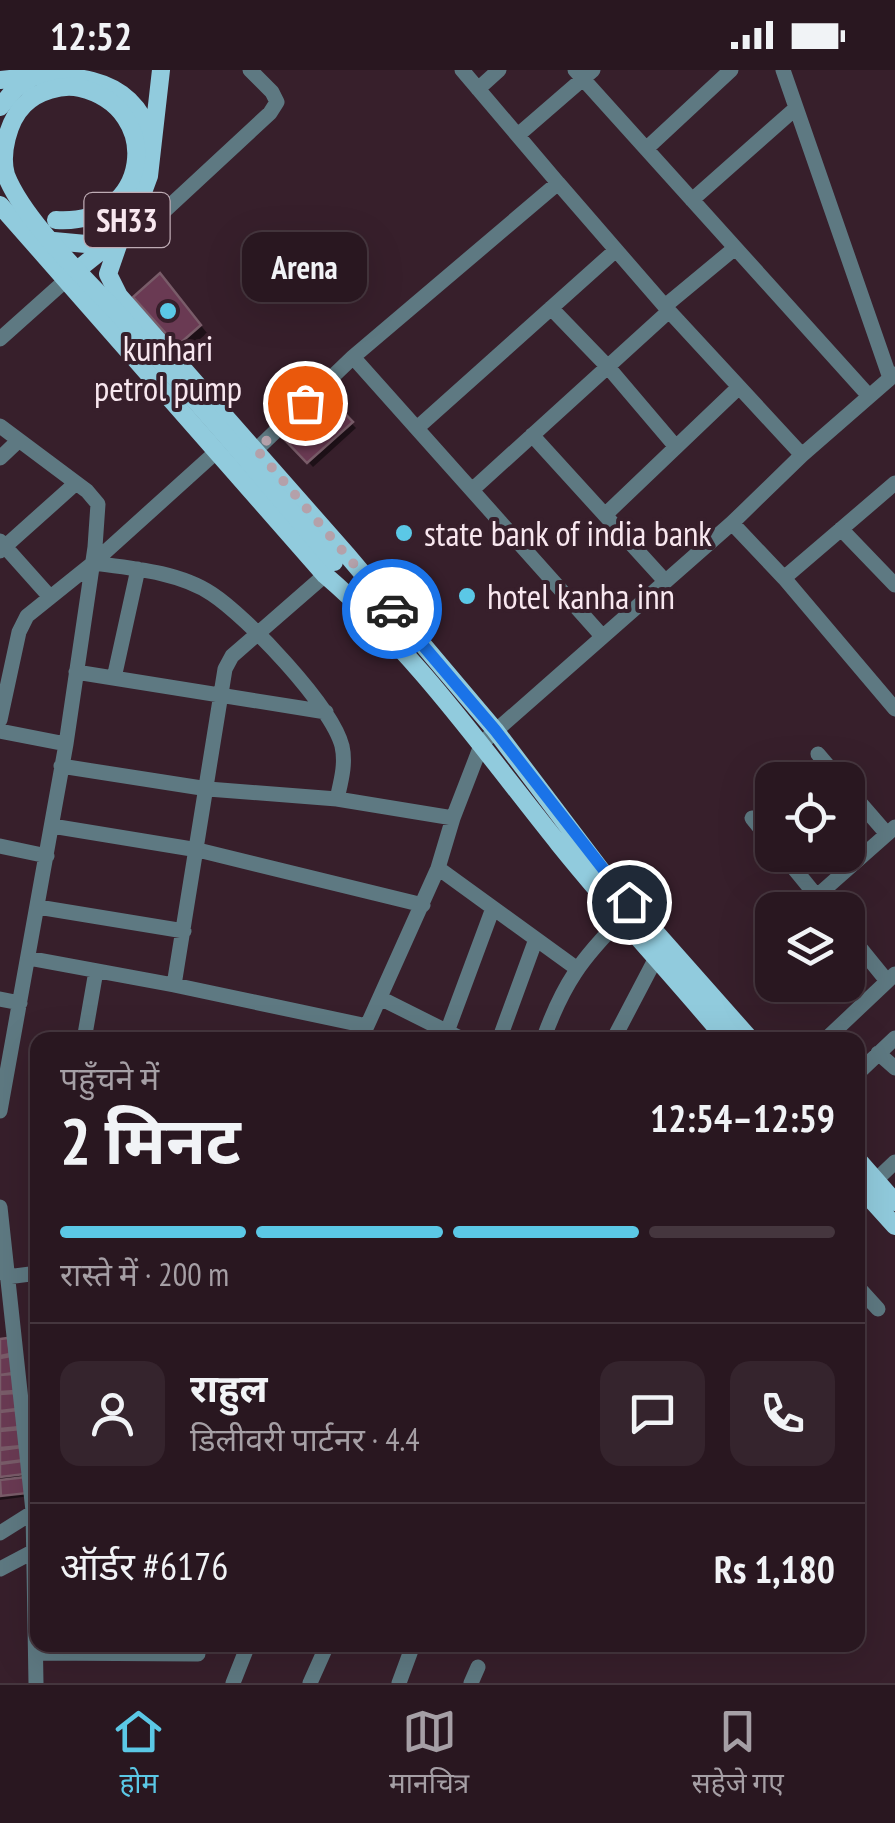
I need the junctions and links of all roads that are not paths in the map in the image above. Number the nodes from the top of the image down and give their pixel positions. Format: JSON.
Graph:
{"nodes":[{"id":1,"x":161,"y":70,"type":"edge"},
{"id":2,"x":250,"y":70,"type":"edge"},
{"id":3,"x":462,"y":70,"type":"edge"},
{"id":4,"x":499,"y":70,"type":"edge"},
{"id":5,"x":731,"y":70,"type":"edge"},
{"id":6,"x":783,"y":70,"type":"edge"},
{"id":7,"x":66,"y":71,"type":"edge"},
{"id":8,"x":583,"y":73,"type":"edge"},
{"id":9,"x":35,"y":76,"type":"junction"},
{"id":10,"x":0,"y":80,"type":"edge"},
{"id":11,"x":478,"y":88,"type":"junction"},
{"id":12,"x":0,"y":107,"type":"edge"},
{"id":13,"x":796,"y":108,"type":"junction"},
{"id":14,"x":518,"y":136,"type":"junction"},
{"id":15,"x":151,"y":139,"type":"junction"},
{"id":16,"x":646,"y":149,"type":"junction"},
{"id":17,"x":558,"y":183,"type":"junction"},
{"id":18,"x":692,"y":200,"type":"junction"},
{"id":19,"x":9,"y":218,"type":"edge"},
{"id":20,"x":126,"y":222,"type":"junction"},
{"id":21,"x":736,"y":248,"type":"junction"},
{"id":22,"x":616,"y":250,"type":"junction"},
{"id":23,"x":66,"y":280,"type":"junction"},
{"id":24,"x":551,"y":308,"type":"junction"},
{"id":25,"x":667,"y":309,"type":"junction"},
{"id":26,"x":0,"y":339,"type":"edge"},
{"id":27,"x":354,"y":356,"type":"junction"},
{"id":28,"x":608,"y":366,"type":"junction"},
{"id":29,"x":892,"y":376,"type":"edge"},
{"id":30,"x":740,"y":387,"type":"junction"},
{"id":31,"x":870,"y":396,"type":"junction"},
{"id":32,"x":0,"y":426,"type":"edge"},
{"id":33,"x":417,"y":428,"type":"junction"},
{"id":34,"x":532,"y":435,"type":"junction"},
{"id":35,"x":18,"y":441,"type":"junction"},
{"id":36,"x":676,"y":446,"type":"junction"},
{"id":37,"x":257,"y":450,"type":"junction"},
{"id":38,"x":216,"y":452,"type":"junction"},
{"id":39,"x":802,"y":455,"type":"junction"},
{"id":40,"x":0,"y":458,"type":"edge"},
{"id":41,"x":76,"y":483,"type":"junction"},
{"id":42,"x":895,"y":483,"type":"edge"},
{"id":43,"x":472,"y":490,"type":"junction"},
{"id":44,"x":604,"y":515,"type":"junction"},
{"id":45,"x":732,"y":523,"type":"junction"},
{"id":46,"x":841,"y":529,"type":"junction"},
{"id":47,"x":2,"y":546,"type":"edge"},
{"id":48,"x":93,"y":562,"type":"junction"},
{"id":49,"x":330,"y":569,"type":"junction"},
{"id":50,"x":138,"y":570,"type":"junction"},
{"id":51,"x":784,"y":578,"type":"junction"},
{"id":52,"x":665,"y":581,"type":"junction"},
{"id":53,"x":895,"y":585,"type":"edge"},
{"id":54,"x":50,"y":597,"type":"junction"},
{"id":55,"x":259,"y":635,"type":"junction"},
{"id":56,"x":602,"y":636,"type":"junction"},
{"id":57,"x":76,"y":672,"type":"junction"},
{"id":58,"x":114,"y":678,"type":"junction"},
{"id":59,"x":222,"y":698,"type":"junction"},
{"id":60,"x":895,"y":709,"type":"edge"},
{"id":61,"x":326,"y":712,"type":"junction"},
{"id":62,"x":0,"y":720,"type":"edge"},
{"id":63,"x":0,"y":731,"type":"edge"},
{"id":64,"x":488,"y":736,"type":"junction"},
{"id":65,"x":66,"y":744,"type":"junction"},
{"id":66,"x":818,"y":754,"type":"dead end"},
{"id":67,"x":825,"y":762,"type":"edge"},
{"id":68,"x":62,"y":766,"type":"junction"},
{"id":69,"x":208,"y":789,"type":"junction"},
{"id":70,"x":337,"y":799,"type":"junction"},
{"id":71,"x":865,"y":806,"type":"edge"},
{"id":72,"x":453,"y":818,"type":"junction"},
{"id":73,"x":752,"y":818,"type":"dead end"},
{"id":74,"x":755,"y":822,"type":"edge"},
{"id":75,"x":52,"y":826,"type":"junction"},
{"id":76,"x":891,"y":831,"type":"edge"},
{"id":77,"x":0,"y":846,"type":"edge"},
{"id":78,"x":198,"y":850,"type":"junction"},
{"id":79,"x":47,"y":856,"type":"junction"},
{"id":80,"x":438,"y":868,"type":"junction"},
{"id":81,"x":797,"y":872,"type":"edge"},
{"id":82,"x":814,"y":892,"type":"edge"},
{"id":83,"x":822,"y":892,"type":"edge"},
{"id":84,"x":422,"y":905,"type":"junction"},
{"id":85,"x":38,"y":906,"type":"junction"},
{"id":86,"x":493,"y":908,"type":"junction"},
{"id":87,"x":623,"y":917,"type":"junction"},
{"id":88,"x":184,"y":931,"type":"junction"},
{"id":89,"x":536,"y":939,"type":"junction"},
{"id":90,"x":865,"y":951,"type":"edge"},
{"id":91,"x":656,"y":956,"type":"junction"},
{"id":92,"x":28,"y":958,"type":"junction"},
{"id":93,"x":576,"y":968,"type":"junction"},
{"id":94,"x":96,"y":971,"type":"junction"},
{"id":95,"x":891,"y":978,"type":"edge"},
{"id":96,"x":174,"y":986,"type":"junction"},
{"id":97,"x":380,"y":998,"type":"junction"},
{"id":98,"x":0,"y":999,"type":"edge"},
{"id":99,"x":20,"y":1003,"type":"junction"},
{"id":100,"x":85,"y":1032,"type":"edge"},
{"id":101,"x":361,"y":1032,"type":"edge"},
{"id":102,"x":365,"y":1032,"type":"edge"},
{"id":103,"x":439,"y":1032,"type":"edge"},
{"id":104,"x":447,"y":1032,"type":"edge"},
{"id":105,"x":502,"y":1032,"type":"edge"},
{"id":106,"x":547,"y":1032,"type":"edge"},
{"id":107,"x":617,"y":1032,"type":"edge"},
{"id":108,"x":721,"y":1032,"type":"edge"},
{"id":109,"x":744,"y":1032,"type":"edge"},
{"id":110,"x":834,"y":1032,"type":"edge"},
{"id":111,"x":895,"y":1038,"type":"edge"},
{"id":112,"x":878,"y":1053,"type":"junction"},
{"id":113,"x":865,"y":1066,"type":"edge"},
{"id":114,"x":895,"y":1068,"type":"edge"},
{"id":115,"x":0,"y":1110,"type":"edge"},
{"id":116,"x":895,"y":1162,"type":"edge"},
{"id":117,"x":867,"y":1182,"type":"edge"},
{"id":118,"x":895,"y":1202,"type":"edge"},
{"id":119,"x":0,"y":1207,"type":"edge"},
{"id":120,"x":895,"y":1226,"type":"edge"},
{"id":121,"x":30,"y":1274,"type":"edge"},
{"id":122,"x":7,"y":1277,"type":"junction"},
{"id":123,"x":865,"y":1295,"type":"edge"},
{"id":124,"x":878,"y":1309,"type":"dead end"},
{"id":125,"x":30,"y":1468,"type":"edge"},
{"id":126,"x":30,"y":1513,"type":"edge"},
{"id":127,"x":0,"y":1533,"type":"edge"},
{"id":128,"x":30,"y":1546,"type":"edge"},
{"id":129,"x":0,"y":1569,"type":"edge"},
{"id":130,"x":245,"y":1652,"type":"edge"},
{"id":131,"x":324,"y":1652,"type":"edge"},
{"id":132,"x":410,"y":1652,"type":"edge"},
{"id":133,"x":36,"y":1653,"type":"joint"},
{"id":134,"x":198,"y":1654,"type":"dead end"},
{"id":135,"x":478,"y":1667,"type":"dead end"},
{"id":136,"x":36,"y":1683,"type":"edge"},
{"id":137,"x":233,"y":1683,"type":"edge"},
{"id":138,"x":310,"y":1683,"type":"edge"},
{"id":139,"x":399,"y":1683,"type":"edge"},
{"id":140,"x":471,"y":1683,"type":"edge"}],
"edges":[{"from":1,"to":15,"type":"main road","number":"SH33"},
{"from":2,"to":20,"type":"street"},
{"from":3,"to":11,"type":"street"},
{"from":4,"to":11,"type":"street"},
{"from":5,"to":16,"type":"street"},
{"from":6,"to":13,"type":"street"},
{"from":7,"to":9,"type":"main road"},
{"from":7,"to":15,"type":"main road"},
{"from":8,"to":14,"type":"street"},
{"from":8,"to":16,"type":"street"},
{"from":9,"to":10,"type":"main road"},
{"from":9,"to":12,"type":"main road"},
{"from":11,"to":14,"type":"street"},
{"from":13,"to":18,"type":"street"},
{"from":13,"to":29,"type":"street"},
{"from":14,"to":17,"type":"street"},
{"from":15,"to":20,"type":"main road","number":"SH33"},
{"from":16,"to":18,"type":"street"},
{"from":17,"to":22,"type":"street"},
{"from":17,"to":27,"type":"street"},
{"from":18,"to":21,"type":"street"},
{"from":19,"to":20,"type":"main road"},
{"from":19,"to":23,"type":"main road"},
{"from":19,"to":49,"type":"main road","bridge":true},
{"from":20,"to":23,"type":"main road","number":"SH33"},
{"from":20,"to":37,"type":"main road"},
{"from":21,"to":25,"type":"street"},
{"from":21,"to":31,"type":"street"},
{"from":22,"to":24,"type":"street"},
{"from":22,"to":25,"type":"street"},
{"from":23,"to":26,"type":"street"},
{"from":23,"to":38,"type":"main road"},
{"from":24,"to":28,"type":"street"},
{"from":24,"to":33,"type":"street"},
{"from":25,"to":28,"type":"street"},
{"from":25,"to":30,"type":"street"},
{"from":27,"to":33,"type":"street"},
{"from":27,"to":37,"type":"street"},
{"from":28,"to":34,"type":"street"},
{"from":28,"to":36,"type":"street"},
{"from":29,"to":31,"type":"street"},
{"from":30,"to":36,"type":"street"},
{"from":30,"to":39,"type":"street"},
{"from":31,"to":39,"type":"street"},
{"from":32,"to":35,"type":"street"},
{"from":33,"to":43,"type":"street"},
{"from":34,"to":43,"type":"street"},
{"from":34,"to":44,"type":"street"},
{"from":35,"to":40,"type":"street"},
{"from":35,"to":41,"type":"street"},
{"from":36,"to":44,"type":"street"},
{"from":37,"to":64,"type":"main road"},
{"from":38,"to":48,"type":"street"},
{"from":38,"to":49,"type":"main road"},
{"from":39,"to":45,"type":"street"},
{"from":41,"to":47,"type":"street"},
{"from":41,"to":48,"type":"street"},
{"from":42,"to":46,"type":"street"},
{"from":43,"to":56,"type":"street"},
{"from":44,"to":52,"type":"street"},
{"from":45,"to":51,"type":"street"},
{"from":45,"to":52,"type":"street"},
{"from":46,"to":51,"type":"street"},
{"from":46,"to":53,"type":"street"},
{"from":47,"to":54,"type":"street"},
{"from":48,"to":50,"type":"street"},
{"from":48,"to":54,"type":"street"},
{"from":48,"to":57,"type":"street"},
{"from":49,"to":55,"type":"street"},
{"from":49,"to":64,"type":"main road"},
{"from":50,"to":55,"type":"street"},
{"from":50,"to":58,"type":"street"},
{"from":51,"to":60,"type":"street"},
{"from":52,"to":56,"type":"street"},
{"from":54,"to":62,"type":"street"},
{"from":55,"to":59,"type":"street"},
{"from":55,"to":61,"type":"street"},
{"from":56,"to":64,"type":"street"},
{"from":57,"to":58,"type":"street"},
{"from":57,"to":65,"type":"street"},
{"from":58,"to":59,"type":"street"},
{"from":59,"to":61,"type":"street"},
{"from":59,"to":69,"type":"street"},
{"from":61,"to":70,"type":"street"},
{"from":63,"to":65,"type":"street"},
{"from":64,"to":72,"type":"street"},
{"from":64,"to":87,"type":"main road"},
{"from":64,"to":109,"type":"main road"},
{"from":65,"to":68,"type":"street"},
{"from":66,"to":67,"type":"street"},
{"from":68,"to":69,"type":"street"},
{"from":68,"to":75,"type":"street"},
{"from":69,"to":70,"type":"street"},
{"from":69,"to":78,"type":"street"},
{"from":70,"to":72,"type":"street"},
{"from":71,"to":76,"type":"street"},
{"from":72,"to":80,"type":"street"},
{"from":73,"to":74,"type":"street"},
{"from":75,"to":78,"type":"street"},
{"from":75,"to":79,"type":"street"},
{"from":76,"to":83,"type":"street"},
{"from":77,"to":79,"type":"street"},
{"from":78,"to":84,"type":"street"},
{"from":78,"to":88,"type":"street"},
{"from":79,"to":85,"type":"street"},
{"from":80,"to":84,"type":"street"},
{"from":80,"to":86,"type":"street"},
{"from":81,"to":82,"type":"street"},
{"from":84,"to":97,"type":"street"},
{"from":85,"to":88,"type":"street"},
{"from":85,"to":92,"type":"street"},
{"from":86,"to":89,"type":"street"},
{"from":86,"to":104,"type":"street"},
{"from":87,"to":91,"type":"main road"},
{"from":87,"to":93,"type":"street"},
{"from":88,"to":96,"type":"street"},
{"from":89,"to":93,"type":"street"},
{"from":89,"to":105,"type":"street"},
{"from":90,"to":95,"type":"street"},
{"from":91,"to":107,"type":"street"},
{"from":91,"to":108,"type":"main road"},
{"from":92,"to":94,"type":"street"},
{"from":92,"to":99,"type":"street"},
{"from":93,"to":106,"type":"street"},
{"from":94,"to":96,"type":"street"},
{"from":94,"to":100,"type":"street"},
{"from":95,"to":110,"type":"street"},
{"from":96,"to":101,"type":"street"},
{"from":97,"to":102,"type":"street"},
{"from":97,"to":103,"type":"street"},
{"from":98,"to":99,"type":"street"},
{"from":99,"to":115,"type":"street"},
{"from":111,"to":112,"type":"street"},
{"from":112,"to":113,"type":"street"},
{"from":112,"to":114,"type":"street"},
{"from":116,"to":117,"type":"street"},
{"from":117,"to":118,"type":"main road"},
{"from":117,"to":120,"type":"main road"},
{"from":119,"to":122,"type":"street"},
{"from":121,"to":122,"type":"street"},
{"from":122,"to":125,"type":"street"},
{"from":123,"to":124,"type":"street"},
{"from":126,"to":127,"type":"street"},
{"from":128,"to":129,"type":"street"},
{"from":130,"to":137,"type":"street"},
{"from":131,"to":138,"type":"street"},
{"from":132,"to":139,"type":"street"},
{"from":133,"to":134,"type":"street"},
{"from":133,"to":136,"type":"street"},
{"from":135,"to":140,"type":"street"}]}
